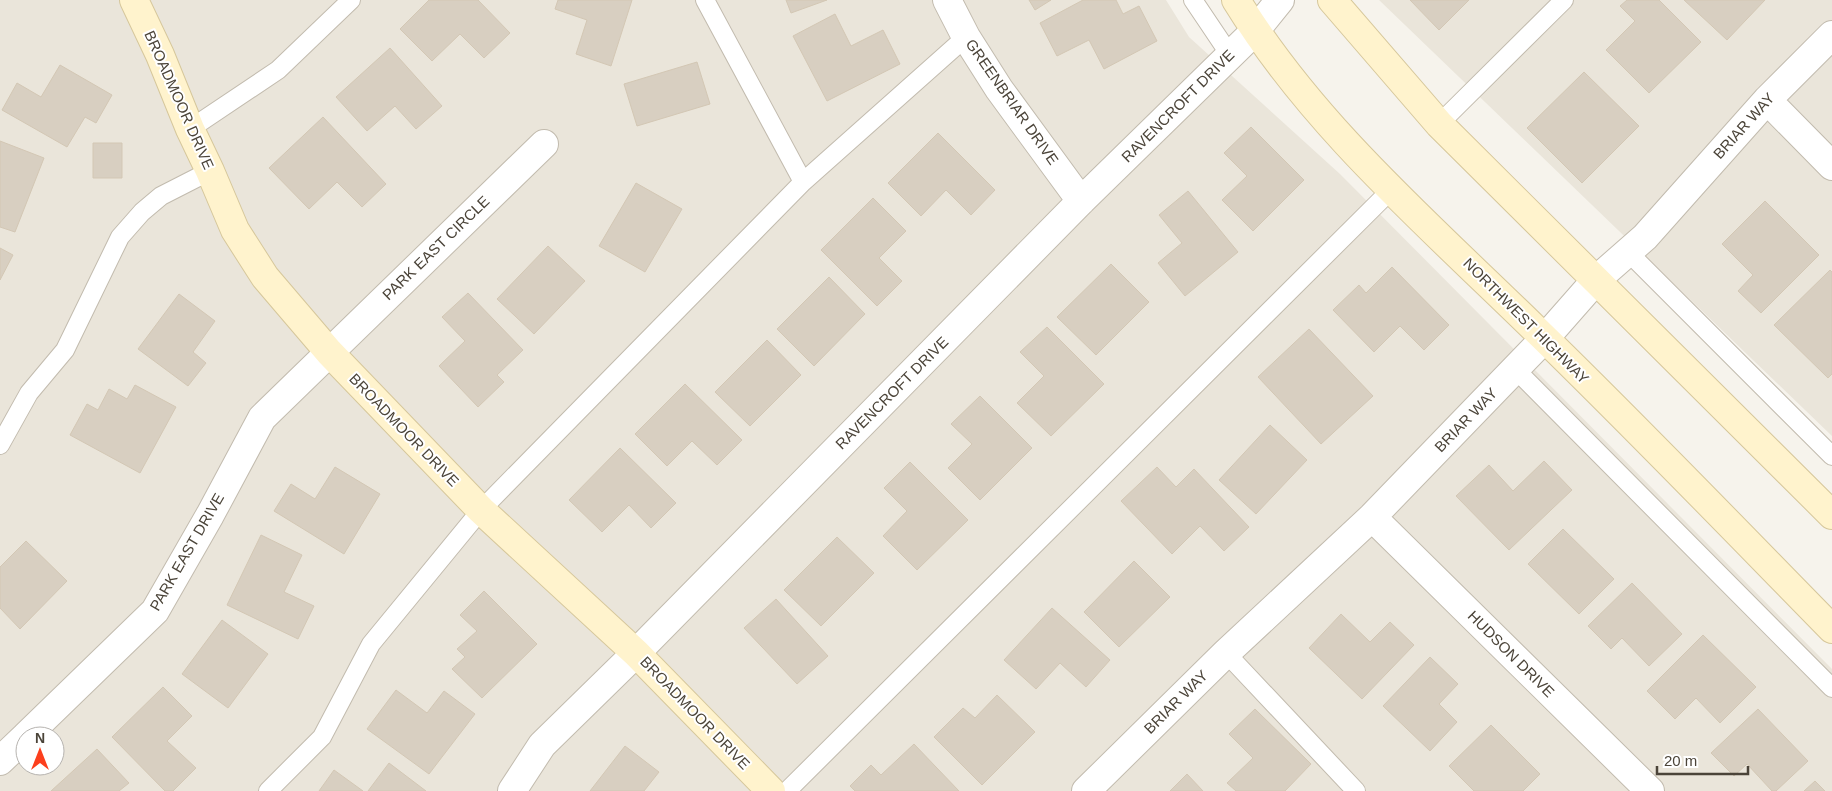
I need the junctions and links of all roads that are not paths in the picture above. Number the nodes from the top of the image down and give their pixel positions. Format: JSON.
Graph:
{"nodes":[{"id":1,"x":134,"y":0,"type":"edge"},
{"id":2,"x":351,"y":0,"type":"edge"},
{"id":3,"x":705,"y":0,"type":"edge"},
{"id":4,"x":947,"y":0,"type":"edge"},
{"id":5,"x":1192,"y":0,"type":"edge"},
{"id":6,"x":1236,"y":0,"type":"edge"},
{"id":7,"x":1280,"y":0,"type":"edge"},
{"id":8,"x":1332,"y":0,"type":"edge"},
{"id":9,"x":1564,"y":0,"type":"edge"},
{"id":10,"x":1255,"y":31,"type":"junction"},
{"id":11,"x":1832,"y":35,"type":"edge"},
{"id":12,"x":966,"y":37,"type":"junction"},
{"id":13,"x":1230,"y":55,"type":"junction"},
{"id":14,"x":1767,"y":100,"type":"junction"},
{"id":15,"x":1439,"y":124,"type":"junction"},
{"id":16,"x":190,"y":129,"type":"junction"},
{"id":17,"x":544,"y":144,"type":"dead end"},
{"id":18,"x":1832,"y":166,"type":"edge"},
{"id":19,"x":210,"y":171,"type":"junction"},
{"id":20,"x":803,"y":182,"type":"junction"},
{"id":21,"x":1392,"y":189,"type":"junction"},
{"id":22,"x":1082,"y":201,"type":"junction"},
{"id":23,"x":1628,"y":252,"type":"junction"},
{"id":24,"x":1596,"y":280,"type":"junction"},
{"id":25,"x":1545,"y":338,"type":"junction"},
{"id":26,"x":329,"y":352,"type":"junction"},
{"id":27,"x":1515,"y":369,"type":"junction"},
{"id":28,"x":0,"y":445,"type":"edge"},
{"id":29,"x":1832,"y":456,"type":"edge"},
{"id":30,"x":481,"y":510,"type":"junction"},
{"id":31,"x":1832,"y":514,"type":"edge"},
{"id":32,"x":1372,"y":517,"type":"junction"},
{"id":33,"x":1832,"y":629,"type":"edge"},
{"id":34,"x":636,"y":653,"type":"junction"},
{"id":35,"x":1226,"y":653,"type":"junction"},
{"id":36,"x":1832,"y":688,"type":"edge"},
{"id":37,"x":35,"y":726,"type":"edge"},
{"id":38,"x":15,"y":746,"type":"edge"},
{"id":39,"x":0,"y":761,"type":"edge"},
{"id":40,"x":268,"y":791,"type":"edge"},
{"id":41,"x":512,"y":791,"type":"edge"},
{"id":42,"x":771,"y":791,"type":"edge"},
{"id":43,"x":787,"y":791,"type":"edge"},
{"id":44,"x":1086,"y":791,"type":"edge"},
{"id":45,"x":1356,"y":791,"type":"edge"},
{"id":46,"x":1650,"y":791,"type":"edge"}],
"edges":[{"from":1,"to":16,"type":"main road","name":"BROADMOOR DRIVE"},
{"from":2,"to":16,"type":"lane"},
{"from":3,"to":20,"type":"lane"},
{"from":4,"to":12,"type":"street","name":"GREENBRIAR DRIVE"},
{"from":5,"to":13,"type":"lane"},
{"from":6,"to":10,"type":"main road","name":"NORTHWEST HIGHWAY"},
{"from":7,"to":10,"type":"street","name":"RAVENCROFT DRIVE"},
{"from":8,"to":15,"type":"main road"},
{"from":9,"to":15,"type":"lane"},
{"from":10,"to":13,"type":"street","name":"RAVENCROFT DRIVE"},
{"from":10,"to":21,"type":"main road","name":"NORTHWEST HIGHWAY"},
{"from":11,"to":14,"type":"street","name":"BRIAR WAY"},
{"from":12,"to":20,"type":"lane"},
{"from":12,"to":22,"type":"street","name":"GREENBRIAR DRIVE"},
{"from":13,"to":22,"type":"street","name":"RAVENCROFT DRIVE"},
{"from":14,"to":18,"type":"street"},
{"from":14,"to":23,"type":"street","name":"BRIAR WAY"},
{"from":15,"to":24,"type":"main road"},
{"from":16,"to":19,"type":"main road","name":"BROADMOOR DRIVE"},
{"from":17,"to":26,"type":"street","name":"PARK EAST CIRCLE"},
{"from":19,"to":26,"type":"main road","name":"BROADMOOR DRIVE"},
{"from":19,"to":28,"type":"lane"},
{"from":20,"to":30,"type":"lane"},
{"from":21,"to":25,"type":"main road","name":"NORTHWEST HIGHWAY"},
{"from":21,"to":43,"type":"lane"},
{"from":22,"to":34,"type":"street","name":"RAVENCROFT DRIVE"},
{"from":23,"to":24,"type":"street","name":"BRIAR WAY"},
{"from":23,"to":29,"type":"lane"},
{"from":24,"to":25,"type":"street","name":"BRIAR WAY"},
{"from":24,"to":31,"type":"main road"},
{"from":25,"to":27,"type":"street","name":"BRIAR WAY"},
{"from":25,"to":33,"type":"main road","name":"NORTHWEST HIGHWAY"},
{"from":26,"to":30,"type":"main road","name":"BROADMOOR DRIVE"},
{"from":26,"to":37,"type":"street","name":"PARK EAST DRIVE"},
{"from":27,"to":32,"type":"street","name":"BRIAR WAY"},
{"from":27,"to":36,"type":"lane"},
{"from":30,"to":34,"type":"main road","name":"BROADMOOR DRIVE"},
{"from":30,"to":40,"type":"lane"},
{"from":32,"to":35,"type":"street","name":"BRIAR WAY"},
{"from":32,"to":46,"type":"street","name":"HUDSON DRIVE"},
{"from":34,"to":41,"type":"street","name":"RAVENCROFT DRIVE"},
{"from":34,"to":42,"type":"main road","name":"BROADMOOR DRIVE"},
{"from":35,"to":44,"type":"street","name":"BRIAR WAY"},
{"from":35,"to":45,"type":"lane"},
{"from":38,"to":39,"type":"street","name":"PARK EAST DRIVE"}]}
